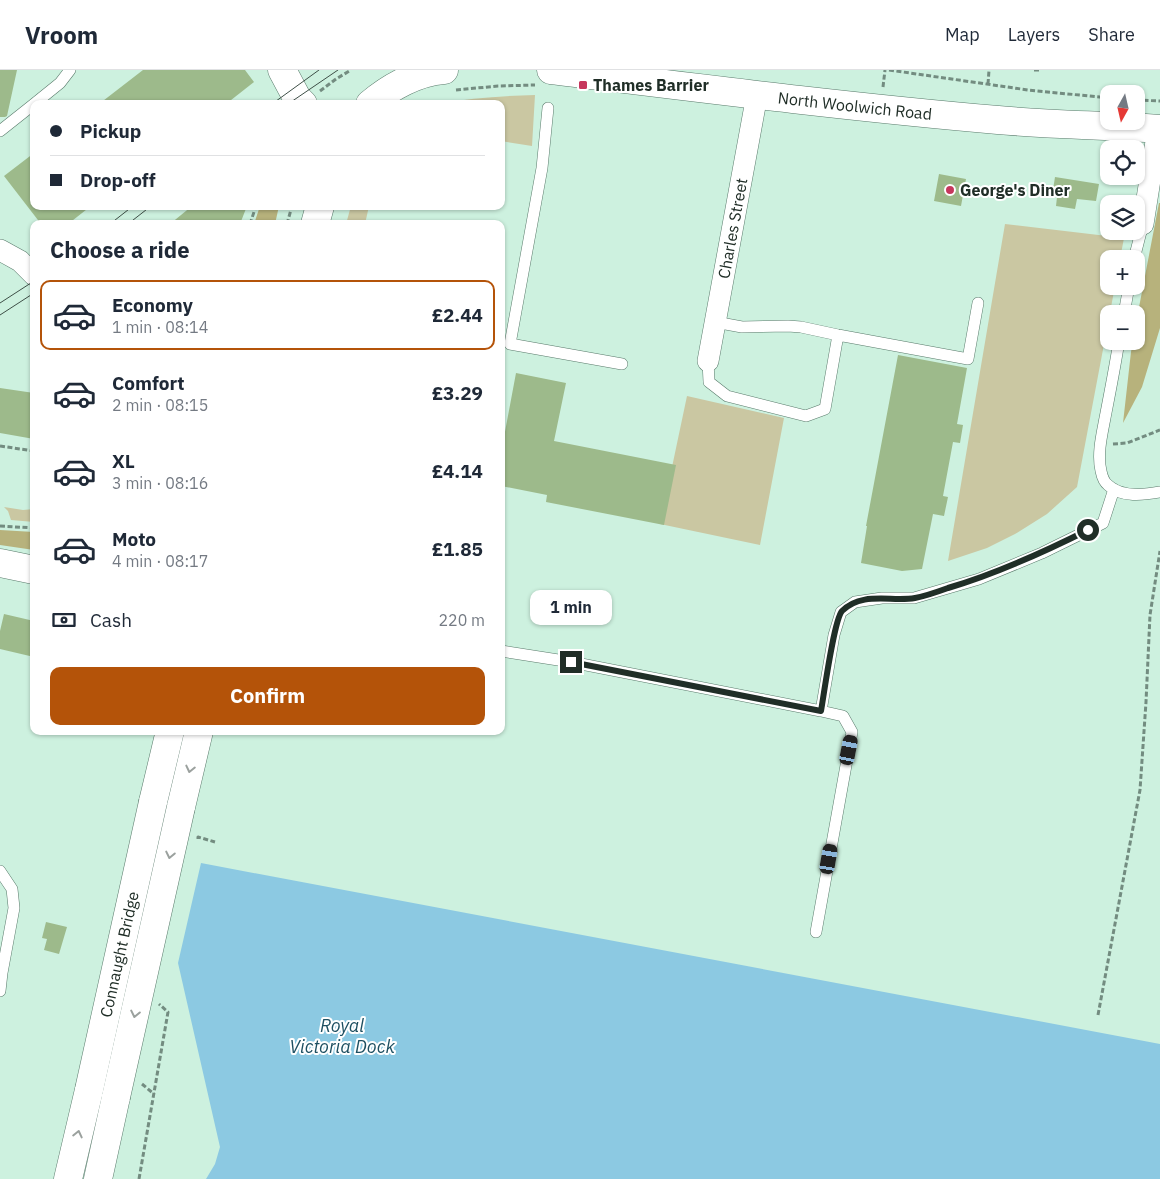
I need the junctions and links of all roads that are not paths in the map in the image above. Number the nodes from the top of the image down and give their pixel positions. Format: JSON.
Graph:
{"nodes":[{"id":1,"x":70,"y":70,"type":"edge"},
{"id":2,"x":282,"y":70,"type":"edge"},
{"id":3,"x":546,"y":78,"type":"edge"},
{"id":4,"x":448,"y":80,"type":"edge"},
{"id":5,"x":757,"y":95,"type":"junction"},
{"id":6,"x":309,"y":99,"type":"edge"},
{"id":7,"x":39,"y":100,"type":"edge"},
{"id":8,"x":376,"y":100,"type":"edge"},
{"id":9,"x":30,"y":107,"type":"edge"},
{"id":10,"x":548,"y":108,"type":"dead end"},
{"id":11,"x":1159,"y":129,"type":"edge"},
{"id":12,"x":0,"y":131,"type":"edge"},
{"id":13,"x":1145,"y":212,"type":"edge"},
{"id":14,"x":0,"y":250,"type":"edge"},
{"id":15,"x":30,"y":271,"type":"edge"},
{"id":16,"x":978,"y":303,"type":"dead end"},
{"id":17,"x":715,"y":322,"type":"junction"},
{"id":18,"x":838,"y":335,"type":"junction"},
{"id":19,"x":1117,"y":350,"type":"edge"},
{"id":20,"x":708,"y":361,"type":"joint"},
{"id":21,"x":622,"y":364,"type":"dead end"},
{"id":22,"x":1114,"y":489,"type":"junction"},
{"id":23,"x":1160,"y":492,"type":"edge"},
{"id":24,"x":0,"y":563,"type":"edge"},
{"id":25,"x":30,"y":569,"type":"edge"},
{"id":26,"x":505,"y":652,"type":"edge"},
{"id":27,"x":821,"y":711,"type":"junction"},
{"id":28,"x":169,"y":735,"type":"edge"},
{"id":29,"x":198,"y":735,"type":"edge"},
{"id":30,"x":0,"y":871,"type":"edge"},
{"id":31,"x":816,"y":932,"type":"dead end"},
{"id":32,"x":1,"y":973,"type":"edge"},
{"id":33,"x":0,"y":991,"type":"edge"},
{"id":34,"x":68,"y":1179,"type":"edge"},
{"id":35,"x":98,"y":1179,"type":"edge"}],
"edges":[{"from":1,"to":7,"type":"lane"},
{"from":2,"to":6,"type":"main road"},
{"from":3,"to":5,"type":"main road","name":"North Woolwich Road"},
{"from":4,"to":8,"type":"main road"},
{"from":5,"to":11,"type":"main road","name":"North Woolwich Road"},
{"from":5,"to":17,"type":"street","name":"Charles Street"},
{"from":9,"to":12,"type":"lane"},
{"from":10,"to":21,"type":"lane"},
{"from":11,"to":13,"type":"street"},
{"from":14,"to":15,"type":"street"},
{"from":16,"to":18,"type":"lane"},
{"from":17,"to":18,"type":"lane"},
{"from":17,"to":20,"type":"street","name":"Charles Street"},
{"from":18,"to":20,"type":"lane"},
{"from":19,"to":22,"type":"lane"},
{"from":22,"to":23,"type":"lane"},
{"from":22,"to":27,"type":"lane"},
{"from":24,"to":25,"type":"main road"},
{"from":26,"to":27,"type":"lane"},
{"from":27,"to":31,"type":"lane"},
{"from":34,"to":28,"type":"main road","name":"Connaught Bridge","one_way":true,"bridge":true},
{"from":29,"to":35,"type":"main road","name":"Connaught Bridge","one_way":true,"bridge":true},
{"from":30,"to":32,"type":"lane"},
{"from":32,"to":33,"type":"lane"}]}
